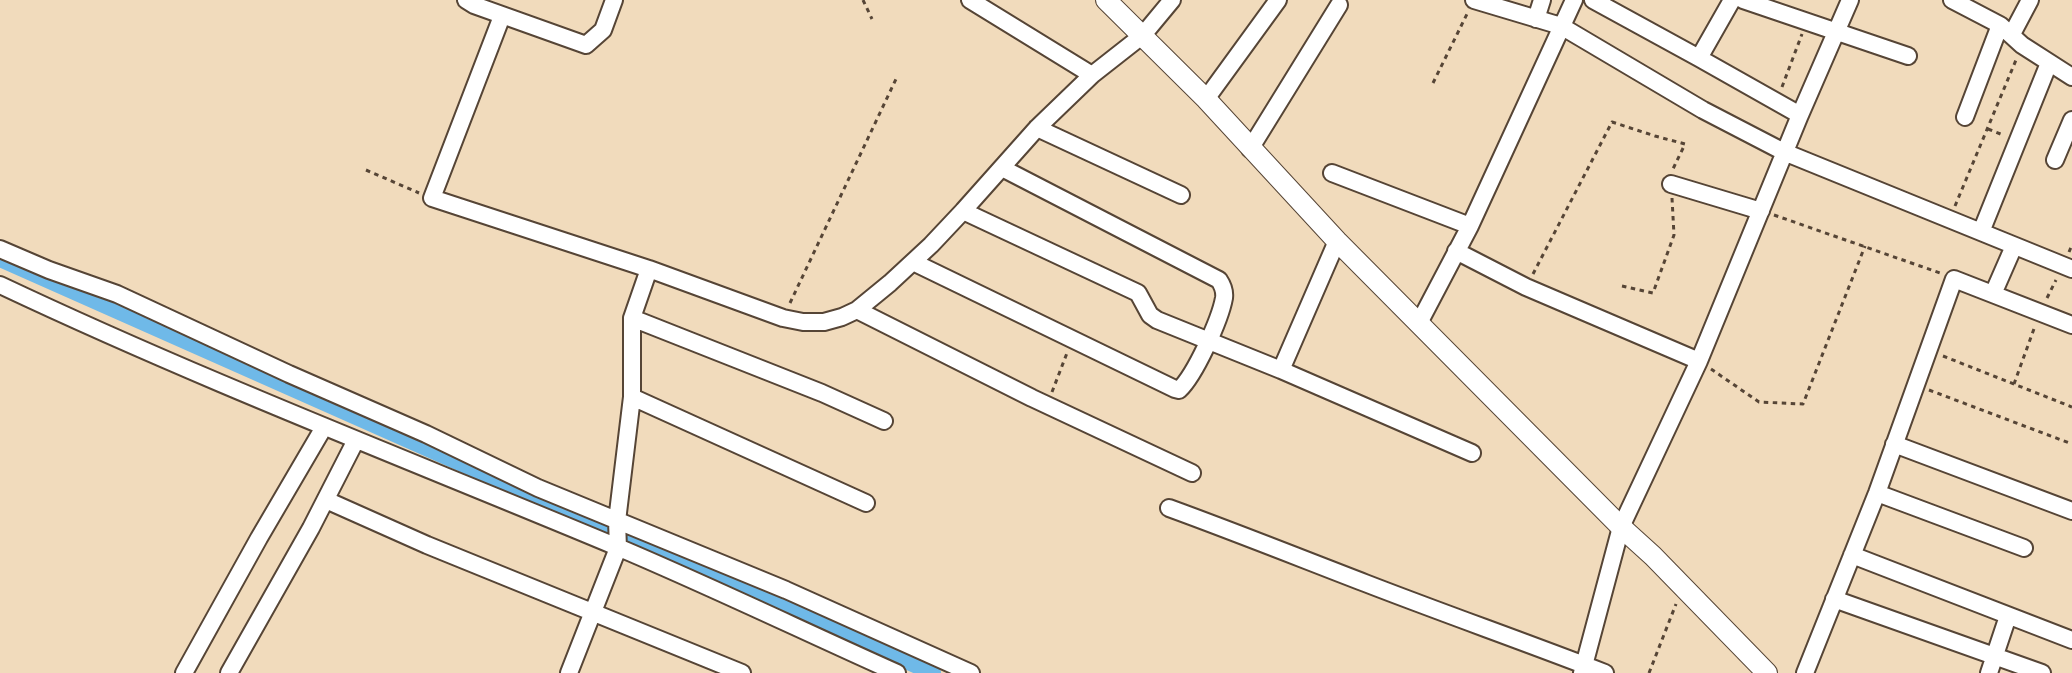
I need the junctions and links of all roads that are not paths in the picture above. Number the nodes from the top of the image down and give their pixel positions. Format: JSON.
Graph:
{"nodes":[{"id":1,"x":466,"y":0,"type":"edge"},
{"id":2,"x":614,"y":0,"type":"edge"},
{"id":3,"x":970,"y":0,"type":"edge"},
{"id":4,"x":1106,"y":0,"type":"edge"},
{"id":5,"x":1172,"y":0,"type":"edge"},
{"id":6,"x":1278,"y":0,"type":"edge"},
{"id":7,"x":1474,"y":0,"type":"edge"},
{"id":8,"x":1542,"y":0,"type":"edge"},
{"id":9,"x":1574,"y":0,"type":"edge"},
{"id":10,"x":1593,"y":0,"type":"edge"},
{"id":11,"x":1732,"y":0,"type":"edge"},
{"id":12,"x":1743,"y":0,"type":"edge"},
{"id":13,"x":1850,"y":0,"type":"edge"},
{"id":14,"x":1952,"y":0,"type":"edge"},
{"id":15,"x":2030,"y":0,"type":"edge"},
{"id":16,"x":1497,"y":4,"type":"edge"},
{"id":17,"x":1339,"y":6,"type":"dead end"},
{"id":18,"x":502,"y":16,"type":"junction"},
{"id":19,"x":1536,"y":19,"type":"junction"},
{"id":20,"x":1561,"y":26,"type":"junction"},
{"id":21,"x":1838,"y":31,"type":"junction"},
{"id":22,"x":1143,"y":35,"type":"junction"},
{"id":23,"x":2011,"y":35,"type":"junction"},
{"id":24,"x":1908,"y":56,"type":"dead end"},
{"id":25,"x":1699,"y":58,"type":"junction"},
{"id":26,"x":2049,"y":63,"type":"junction"},
{"id":27,"x":1092,"y":75,"type":"junction"},
{"id":28,"x":2072,"y":76,"type":"edge"},
{"id":29,"x":1206,"y":99,"type":"junction"},
{"id":30,"x":1800,"y":115,"type":"junction"},
{"id":31,"x":1965,"y":117,"type":"dead end"},
{"id":32,"x":2072,"y":120,"type":"edge"},
{"id":33,"x":1037,"y":128,"type":"junction"},
{"id":34,"x":1250,"y":149,"type":"junction"},
{"id":35,"x":1784,"y":152,"type":"junction"},
{"id":36,"x":2055,"y":160,"type":"dead end"},
{"id":37,"x":1002,"y":168,"type":"junction"},
{"id":38,"x":1332,"y":173,"type":"dead end"},
{"id":39,"x":1671,"y":184,"type":"road end"},
{"id":40,"x":1181,"y":195,"type":"dead end"},
{"id":41,"x":963,"y":211,"type":"junction"},
{"id":42,"x":1761,"y":211,"type":"junction"},
{"id":43,"x":1470,"y":226,"type":"junction"},
{"id":44,"x":1981,"y":232,"type":"junction"},
{"id":45,"x":1337,"y":241,"type":"junction"},
{"id":46,"x":2014,"y":246,"type":"junction"},
{"id":47,"x":0,"y":249,"type":"edge"},
{"id":48,"x":1456,"y":251,"type":"junction"},
{"id":49,"x":913,"y":262,"type":"junction"},
{"id":50,"x":2068,"y":267,"type":"edge"},
{"id":51,"x":649,"y":269,"type":"junction"},
{"id":52,"x":0,"y":285,"type":"edge"},
{"id":53,"x":1993,"y":294,"type":"junction"},
{"id":54,"x":857,"y":309,"type":"junction"},
{"id":55,"x":632,"y":318,"type":"junction"},
{"id":56,"x":1419,"y":322,"type":"junction"},
{"id":57,"x":2072,"y":325,"type":"edge"},
{"id":58,"x":1208,"y":340,"type":"junction"},
{"id":59,"x":1699,"y":361,"type":"junction"},
{"id":60,"x":1281,"y":370,"type":"junction"},
{"id":61,"x":632,"y":397,"type":"junction"},
{"id":62,"x":884,"y":421,"type":"dead end"},
{"id":63,"x":324,"y":427,"type":"junction"},
{"id":64,"x":356,"y":440,"type":"junction"},
{"id":65,"x":1894,"y":444,"type":"junction"},
{"id":66,"x":1472,"y":453,"type":"dead end"},
{"id":67,"x":1192,"y":473,"type":"dead end"},
{"id":68,"x":1877,"y":493,"type":"junction"},
{"id":69,"x":326,"y":500,"type":"junction"},
{"id":70,"x":866,"y":503,"type":"dead end"},
{"id":71,"x":1169,"y":508,"type":"dead end"},
{"id":72,"x":2072,"y":512,"type":"edge"},
{"id":73,"x":617,"y":521,"type":"junction"},
{"id":74,"x":1621,"y":527,"type":"junction"},
{"id":75,"x":618,"y":548,"type":"junction"},
{"id":76,"x":2024,"y":548,"type":"dead end"},
{"id":77,"x":1852,"y":555,"type":"junction"},
{"id":78,"x":1834,"y":598,"type":"junction"},
{"id":79,"x":593,"y":613,"type":"junction"},
{"id":80,"x":2008,"y":616,"type":"junction"},
{"id":81,"x":2072,"y":640,"type":"edge"},
{"id":82,"x":1994,"y":657,"type":"junction"},
{"id":83,"x":1583,"y":669,"type":"edge"},
{"id":84,"x":184,"y":673,"type":"edge"},
{"id":85,"x":230,"y":673,"type":"edge"},
{"id":86,"x":569,"y":673,"type":"edge"},
{"id":87,"x":742,"y":673,"type":"edge"},
{"id":88,"x":897,"y":673,"type":"edge"},
{"id":89,"x":971,"y":673,"type":"edge"},
{"id":90,"x":1605,"y":673,"type":"edge"},
{"id":91,"x":1767,"y":673,"type":"edge"},
{"id":92,"x":1805,"y":673,"type":"edge"},
{"id":93,"x":1989,"y":673,"type":"edge"},
{"id":94,"x":2042,"y":673,"type":"edge"}],
"edges":[{"from":1,"to":18,"type":"street"},
{"from":2,"to":18,"type":"street"},
{"from":3,"to":27,"type":"street"},
{"from":4,"to":22,"type":"street"},
{"from":5,"to":22,"type":"street"},
{"from":6,"to":29,"type":"street"},
{"from":7,"to":16,"type":"street"},
{"from":8,"to":19,"type":"street"},
{"from":9,"to":20,"type":"street"},
{"from":10,"to":25,"type":"street"},
{"from":11,"to":25,"type":"street"},
{"from":12,"to":21,"type":"street"},
{"from":13,"to":21,"type":"street"},
{"from":14,"to":23,"type":"street"},
{"from":15,"to":23,"type":"street"},
{"from":16,"to":19,"type":"street"},
{"from":17,"to":34,"type":"street"},
{"from":18,"to":51,"type":"street"},
{"from":19,"to":20,"type":"street"},
{"from":20,"to":35,"type":"street"},
{"from":20,"to":43,"type":"street"},
{"from":21,"to":24,"type":"street"},
{"from":21,"to":30,"type":"street"},
{"from":22,"to":27,"type":"street"},
{"from":22,"to":29,"type":"street"},
{"from":23,"to":26,"type":"street"},
{"from":23,"to":31,"type":"street"},
{"from":25,"to":30,"type":"street"},
{"from":26,"to":28,"type":"street"},
{"from":26,"to":44,"type":"street"},
{"from":27,"to":33,"type":"street"},
{"from":29,"to":34,"type":"street"},
{"from":30,"to":35,"type":"street"},
{"from":32,"to":36,"type":"street"},
{"from":33,"to":37,"type":"street"},
{"from":33,"to":40,"type":"street"},
{"from":34,"to":45,"type":"street"},
{"from":35,"to":42,"type":"street"},
{"from":35,"to":44,"type":"street"},
{"from":37,"to":41,"type":"street"},
{"from":37,"to":58,"type":"street"},
{"from":38,"to":43,"type":"street"},
{"from":39,"to":42,"type":"street"},
{"from":41,"to":49,"type":"street"},
{"from":41,"to":58,"type":"street"},
{"from":42,"to":59,"type":"street"},
{"from":43,"to":48,"type":"street"},
{"from":44,"to":46,"type":"street"},
{"from":45,"to":56,"type":"street"},
{"from":45,"to":60,"type":"street"},
{"from":46,"to":50,"type":"street"},
{"from":46,"to":53,"type":"street"},
{"from":47,"to":73,"type":"street"},
{"from":48,"to":56,"type":"street"},
{"from":48,"to":59,"type":"street"},
{"from":49,"to":54,"type":"street"},
{"from":49,"to":58,"type":"street"},
{"from":51,"to":54,"type":"street"},
{"from":51,"to":55,"type":"street"},
{"from":52,"to":63,"type":"street"},
{"from":53,"to":57,"type":"street"},
{"from":53,"to":65,"type":"street"},
{"from":54,"to":67,"type":"street"},
{"from":55,"to":61,"type":"street"},
{"from":55,"to":62,"type":"street"},
{"from":56,"to":74,"type":"street"},
{"from":58,"to":60,"type":"street"},
{"from":59,"to":74,"type":"street"},
{"from":60,"to":66,"type":"street"},
{"from":61,"to":70,"type":"street"},
{"from":61,"to":73,"type":"street"},
{"from":63,"to":64,"type":"street"},
{"from":63,"to":84,"type":"street"},
{"from":64,"to":69,"type":"street"},
{"from":64,"to":75,"type":"street"},
{"from":65,"to":68,"type":"street"},
{"from":65,"to":72,"type":"street"},
{"from":68,"to":76,"type":"street"},
{"from":68,"to":77,"type":"street"},
{"from":69,"to":79,"type":"street"},
{"from":69,"to":85,"type":"street"},
{"from":71,"to":83,"type":"street"},
{"from":73,"to":75,"type":"street"},
{"from":73,"to":89,"type":"street"},
{"from":74,"to":83,"type":"street"},
{"from":74,"to":91,"type":"street"},
{"from":75,"to":79,"type":"street"},
{"from":75,"to":88,"type":"street"},
{"from":77,"to":78,"type":"street"},
{"from":77,"to":80,"type":"street"},
{"from":78,"to":82,"type":"street"},
{"from":78,"to":92,"type":"street"},
{"from":79,"to":86,"type":"street"},
{"from":79,"to":87,"type":"street"},
{"from":80,"to":81,"type":"street"},
{"from":80,"to":82,"type":"street"},
{"from":82,"to":93,"type":"street"},
{"from":82,"to":94,"type":"street"},
{"from":83,"to":90,"type":"street"}]}
